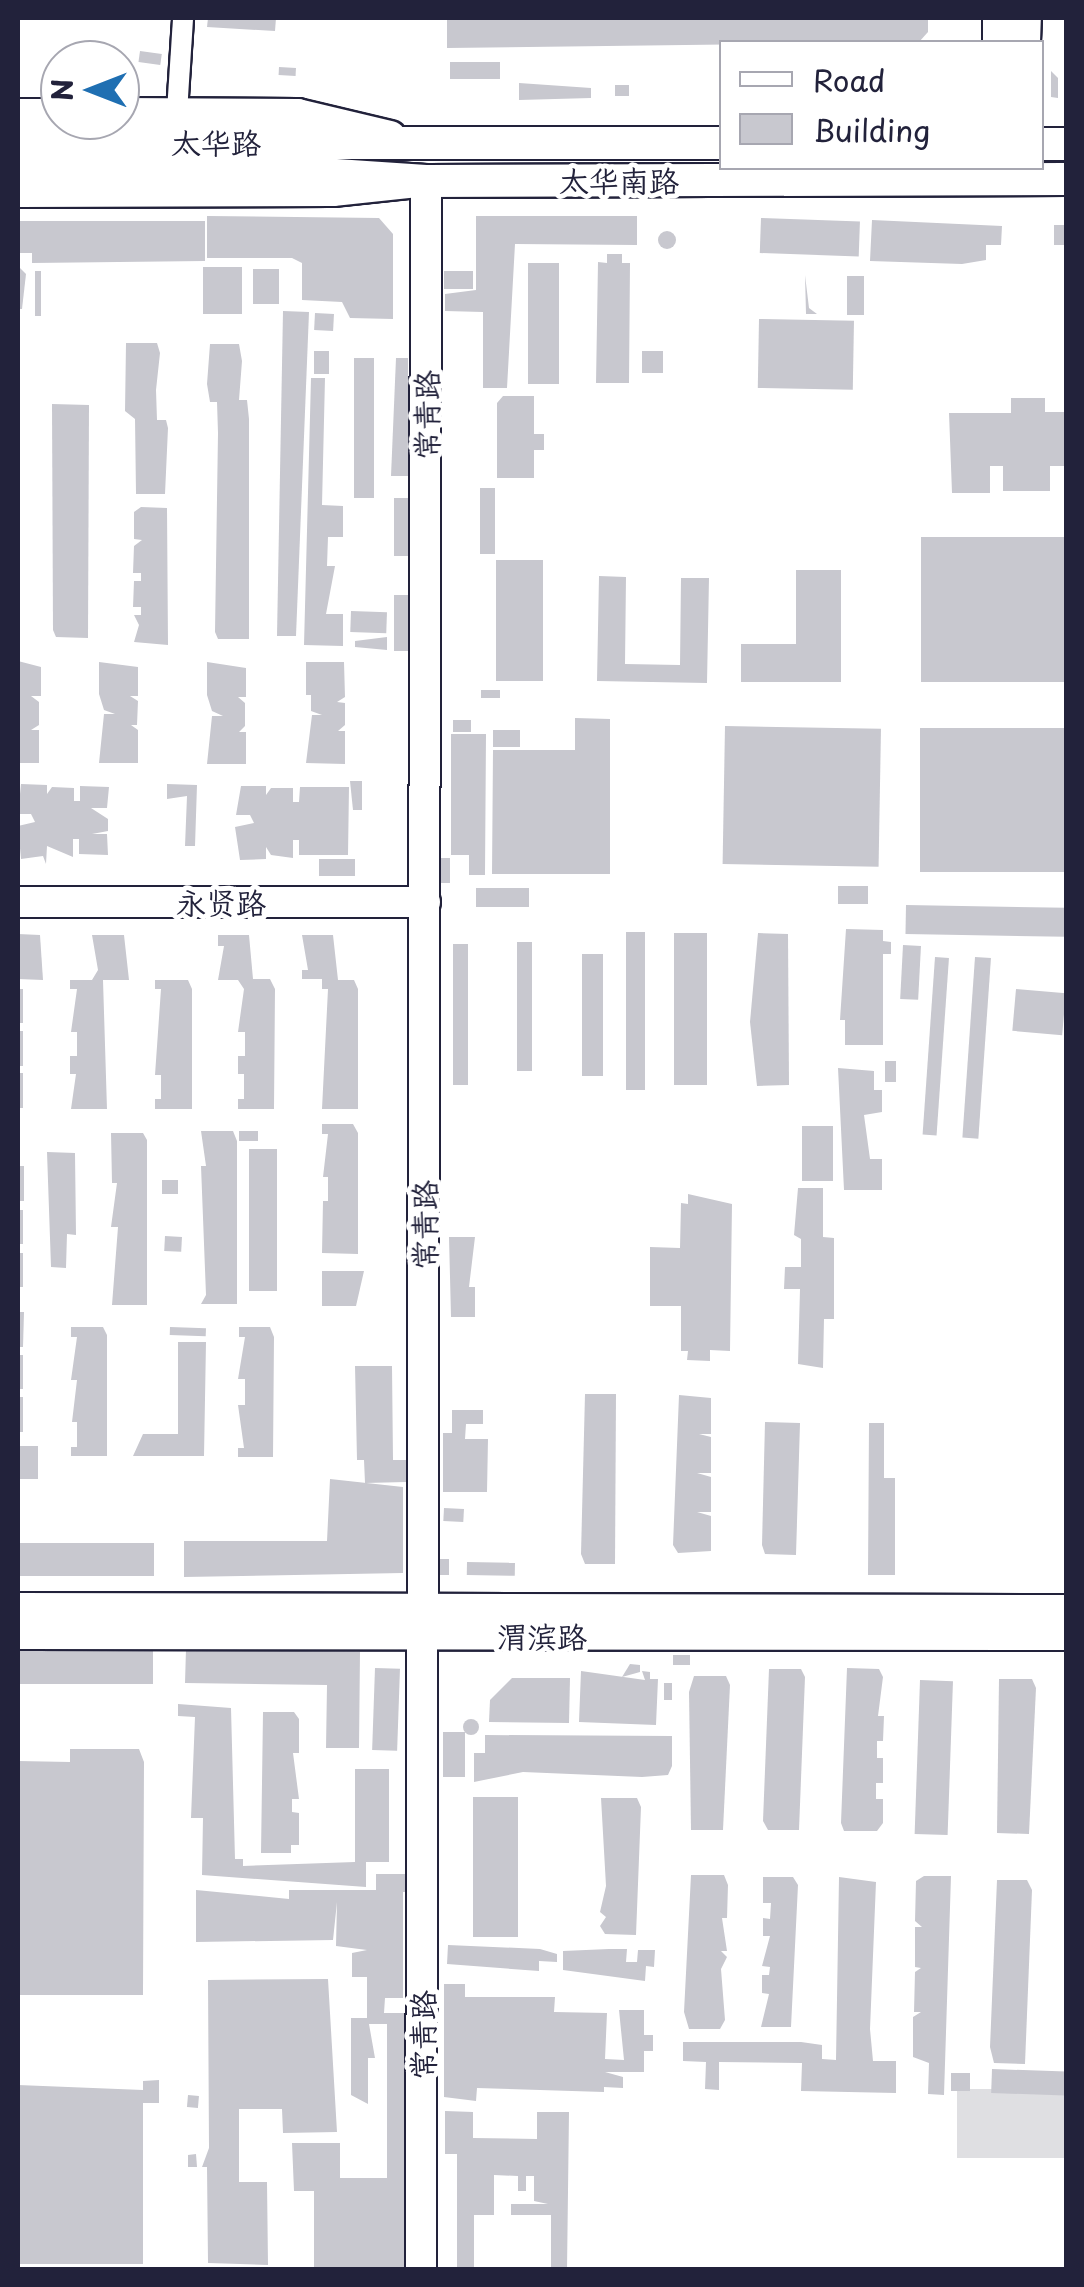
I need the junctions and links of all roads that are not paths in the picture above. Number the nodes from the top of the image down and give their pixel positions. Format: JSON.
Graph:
{"nodes":[{"id":1,"x":183,"y":18,"type":"edge"},
{"id":2,"x":177,"y":112,"type":"junction"},
{"id":3,"x":140,"y":113,"type":"edge"},
{"id":4,"x":18,"y":143,"type":"edge"},
{"id":5,"x":719,"y":143,"type":"edge"},
{"id":6,"x":427,"y":145,"type":"junction"},
{"id":7,"x":292,"y":157,"type":"junction"},
{"id":8,"x":18,"y":172,"type":"edge"},
{"id":9,"x":1009,"y":173,"type":"edge"},
{"id":10,"x":1066,"y":179,"type":"edge"},
{"id":11,"x":426,"y":180,"type":"junction"},
{"id":12,"x":18,"y":192,"type":"edge"},
{"id":13,"x":18,"y":902,"type":"edge"},
{"id":14,"x":425,"y":902,"type":"junction"},
{"id":15,"x":18,"y":1608,"type":"edge"},
{"id":16,"x":1066,"y":1610,"type":"edge"},
{"id":17,"x":424,"y":1623,"type":"junction"},
{"id":18,"x":18,"y":1634,"type":"edge"},
{"id":19,"x":1066,"y":1635,"type":"edge"},
{"id":20,"x":421,"y":2270,"type":"edge"}],
"edges":[{"from":1,"to":2,"type":"street"},
{"from":2,"to":3,"type":"street"},
{"from":2,"to":6,"type":"street"},
{"from":4,"to":7,"type":"main road","name":"太华路"},
{"from":5,"to":6,"type":"main road","name":"太华南路"},
{"from":6,"to":7,"type":"main road","name":"太华南路"},
{"from":7,"to":8,"type":"main road","name":"太华路"},
{"from":7,"to":11,"type":"main road","name":"太华南路"},
{"from":9,"to":10,"type":"main road","name":"太华南路"},
{"from":9,"to":11,"type":"main road","name":"太华南路"},
{"from":11,"to":12,"type":"street"},
{"from":11,"to":14,"type":"street","name":"常青路"},
{"from":13,"to":14,"type":"street","name":"永贤路"},
{"from":14,"to":17,"type":"street","name":"常青路"},
{"from":15,"to":17,"type":"street","name":"渭滨路"},
{"from":16,"to":17,"type":"street","name":"渭滨路"},
{"from":17,"to":18,"type":"street","name":"渭滨路"},
{"from":17,"to":19,"type":"street","name":"渭滨路"},
{"from":17,"to":20,"type":"street","name":"常青路"}]}
